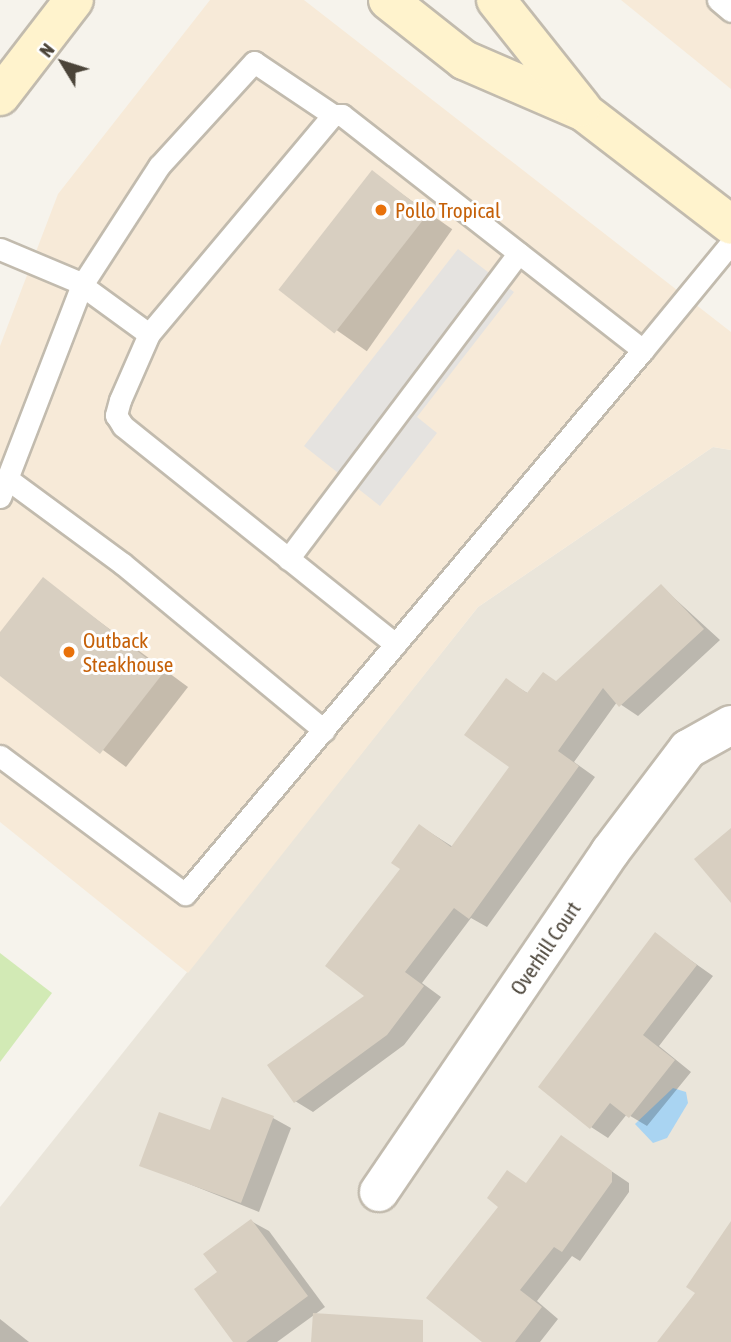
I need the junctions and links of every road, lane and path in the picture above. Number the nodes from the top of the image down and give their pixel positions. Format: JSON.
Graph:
{"nodes":[{"id":1,"x":40,"y":0,"type":"edge"},
{"id":2,"x":74,"y":0,"type":"edge"},
{"id":3,"x":388,"y":0,"type":"edge"},
{"id":4,"x":496,"y":0,"type":"edge"},
{"id":5,"x":718,"y":0,"type":"edge"},
{"id":6,"x":731,"y":11,"type":"edge"},
{"id":7,"x":0,"y":96,"type":"edge"},
{"id":8,"x":584,"y":112,"type":"junction"},
{"id":9,"x":333,"y":115,"type":"junction"},
{"id":10,"x":731,"y":225,"type":"edge"},
{"id":11,"x":731,"y":243,"type":"edge"},
{"id":12,"x":0,"y":249,"type":"edge"},
{"id":13,"x":519,"y":253,"type":"junction"},
{"id":14,"x":82,"y":285,"type":"junction"},
{"id":15,"x":149,"y":334,"type":"junction"},
{"id":16,"x":643,"y":350,"type":"junction"},
{"id":17,"x":4,"y":488,"type":"edge"},
{"id":18,"x":288,"y":559,"type":"junction"},
{"id":19,"x":395,"y":644,"type":"junction"},
{"id":20,"x":731,"y":724,"type":"edge"},
{"id":21,"x":324,"y":730,"type":"junction"},
{"id":22,"x":0,"y":756,"type":"edge"},
{"id":23,"x":379,"y":1192,"type":"dead end"}],
"edges":[{"from":1,"to":7,"type":"main road"},
{"from":2,"to":7,"type":"main road"},
{"from":3,"to":8,"type":"main road"},
{"from":4,"to":8,"type":"main road"},
{"from":5,"to":6,"type":"lane"},
{"from":8,"to":10,"type":"main road"},
{"from":9,"to":13,"type":"lane"},
{"from":9,"to":14,"type":"lane"},
{"from":9,"to":15,"type":"lane"},
{"from":11,"to":16,"type":"lane"},
{"from":12,"to":14,"type":"lane"},
{"from":13,"to":16,"type":"lane"},
{"from":13,"to":18,"type":"lane"},
{"from":14,"to":15,"type":"lane"},
{"from":14,"to":17,"type":"lane"},
{"from":15,"to":18,"type":"lane"},
{"from":16,"to":19,"type":"lane"},
{"from":17,"to":21,"type":"lane"},
{"from":18,"to":19,"type":"lane"},
{"from":19,"to":21,"type":"lane"},
{"from":20,"to":23,"type":"street","name":"Overhill Court"},
{"from":21,"to":22,"type":"lane"}]}
